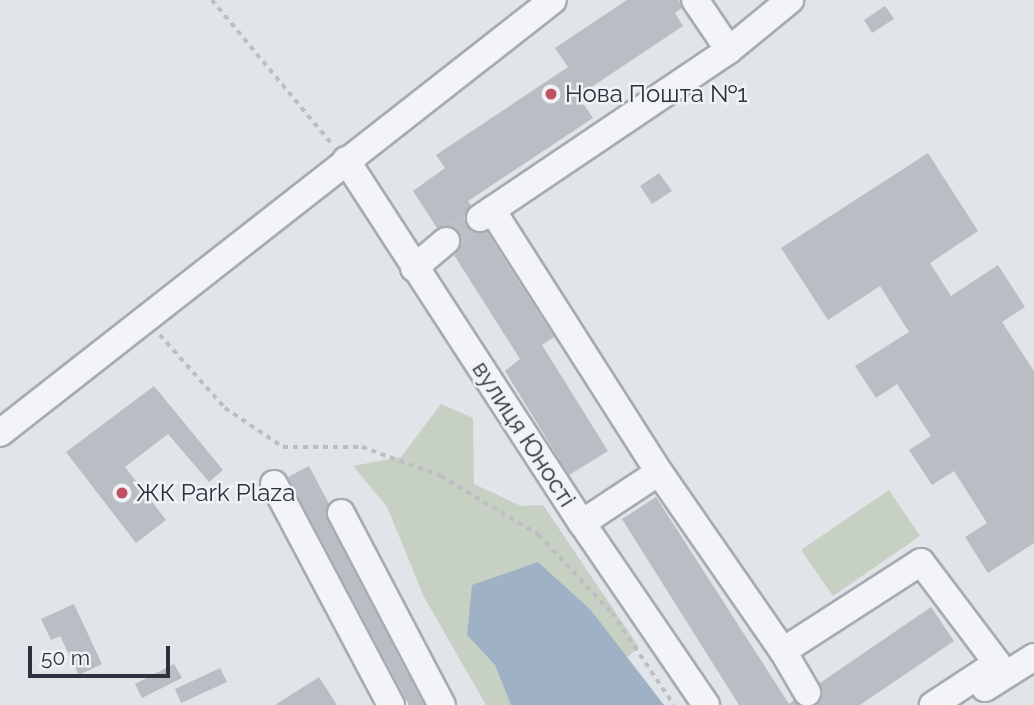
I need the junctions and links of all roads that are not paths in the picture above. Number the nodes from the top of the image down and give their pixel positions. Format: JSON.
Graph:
{"nodes":[{"id":1,"x":553,"y":0,"type":"edge"},
{"id":2,"x":695,"y":0,"type":"edge"},
{"id":3,"x":790,"y":0,"type":"edge"},
{"id":4,"x":729,"y":50,"type":"junction"},
{"id":5,"x":346,"y":160,"type":"junction"},
{"id":6,"x":446,"y":241,"type":"tunnel mouth"},
{"id":7,"x":414,"y":268,"type":"junction"},
{"id":8,"x":0,"y":433,"type":"edge"},
{"id":9,"x":659,"y":471,"type":"junction"},
{"id":10,"x":274,"y":484,"type":"dead end"},
{"id":11,"x":341,"y":513,"type":"dead end"},
{"id":12,"x":582,"y":523,"type":"junction"},
{"id":13,"x":783,"y":651,"type":"junction"},
{"id":14,"x":1034,"y":657,"type":"edge"},
{"id":15,"x":807,"y":692,"type":"dead end"},
{"id":16,"x":391,"y":705,"type":"edge"},
{"id":17,"x":442,"y":705,"type":"edge"},
{"id":18,"x":706,"y":705,"type":"edge"},
{"id":19,"x":933,"y":705,"type":"edge"},
{"id":20,"x":960,"y":705,"type":"edge"}],
"edges":[{"from":1,"to":5,"type":"street"},
{"from":2,"to":4,"type":"street"},
{"from":3,"to":4,"type":"street"},
{"from":4,"to":9,"type":"street"},
{"from":5,"to":7,"type":"street","name":"вулиця Юності"},
{"from":5,"to":8,"type":"street"},
{"from":6,"to":7,"type":"street"},
{"from":7,"to":12,"type":"street","name":"вулиця Юності"},
{"from":9,"to":12,"type":"street"},
{"from":9,"to":13,"type":"street"},
{"from":10,"to":16,"type":"street"},
{"from":11,"to":17,"type":"street"},
{"from":12,"to":18,"type":"street","name":"вулиця Юності"},
{"from":13,"to":15,"type":"street"},
{"from":13,"to":19,"type":"street"},
{"from":14,"to":20,"type":"street"}]}
